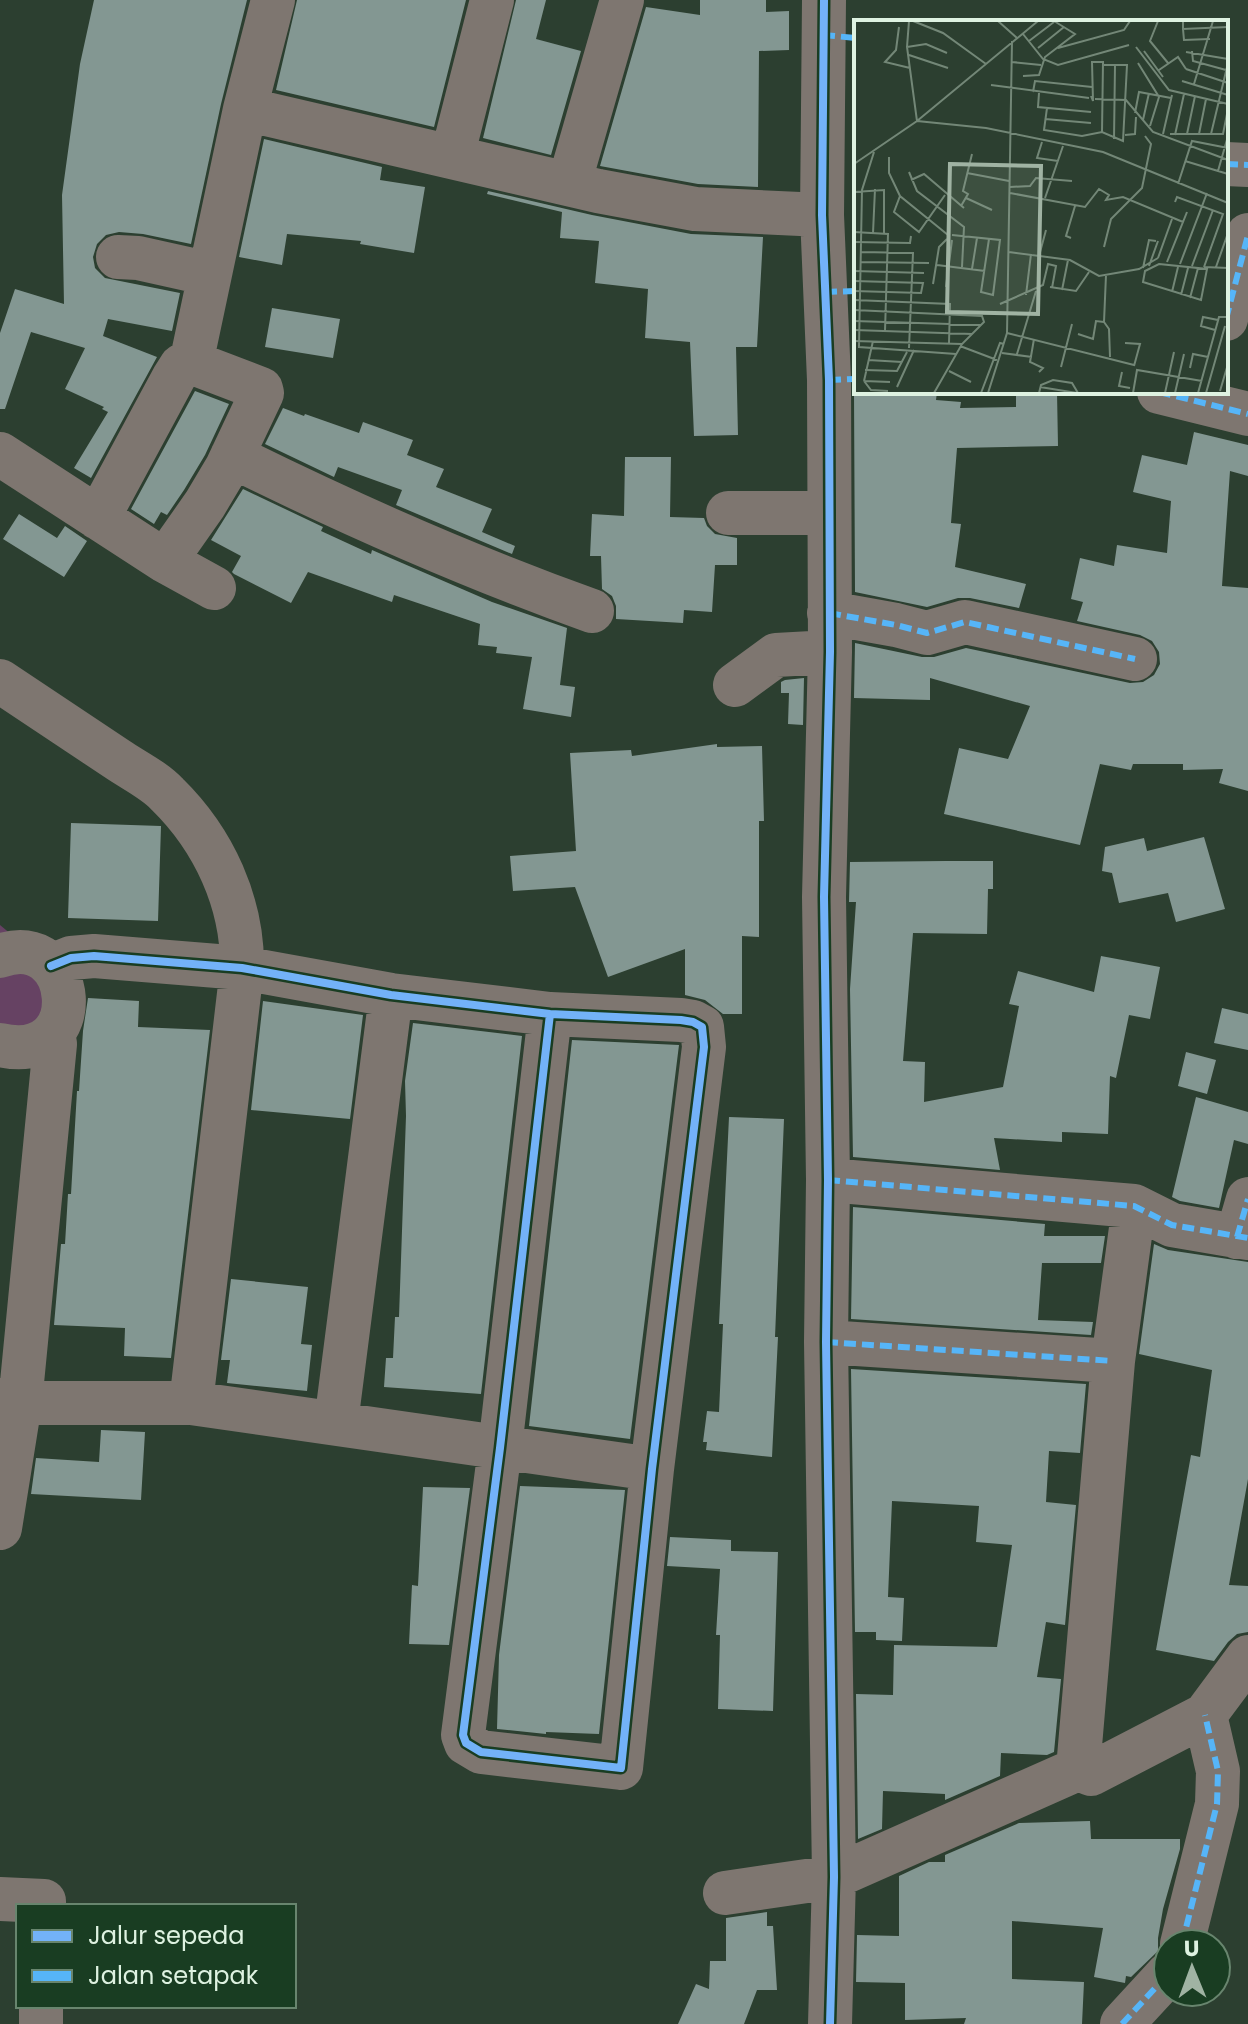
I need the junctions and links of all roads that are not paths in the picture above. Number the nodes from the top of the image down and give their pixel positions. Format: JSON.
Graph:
{"nodes":[{"id":1,"x":273,"y":0,"type":"edge"},
{"id":2,"x":492,"y":0,"type":"edge"},
{"id":3,"x":622,"y":0,"type":"edge"},
{"id":4,"x":834,"y":24,"type":"edge"},
{"id":5,"x":245,"y":109,"type":"junction"},
{"id":6,"x":452,"y":157,"type":"junction"},
{"id":7,"x":1228,"y":164,"type":"edge"},
{"id":8,"x":1248,"y":165,"type":"edge"},
{"id":9,"x":569,"y":184,"type":"junction"},
{"id":10,"x":822,"y":215,"type":"junction"},
{"id":11,"x":1248,"y":235,"type":"edge"},
{"id":12,"x":118,"y":257,"type":"dead end"},
{"id":13,"x":210,"y":274,"type":"junction"},
{"id":14,"x":840,"y":292,"type":"edge"},
{"id":15,"x":1228,"y":311,"type":"edge"},
{"id":16,"x":192,"y":359,"type":"junction"},
{"id":17,"x":842,"y":379,"type":"edge"},
{"id":18,"x":1178,"y":394,"type":"edge"},
{"id":19,"x":1206,"y":397,"type":"edge"},
{"id":20,"x":1248,"y":414,"type":"edge"},
{"id":21,"x":0,"y":454,"type":"edge"},
{"id":22,"x":232,"y":456,"type":"junction"},
{"id":23,"x":728,"y":513,"type":"dead end"},
{"id":24,"x":827,"y":513,"type":"junction"},
{"id":25,"x":98,"y":518,"type":"junction"},
{"id":26,"x":165,"y":561,"type":"junction"},
{"id":27,"x":214,"y":588,"type":"dead end"},
{"id":28,"x":592,"y":611,"type":"dead end"},
{"id":29,"x":830,"y":633,"type":"junction"},
{"id":30,"x":1135,"y":659,"type":"dead end"},
{"id":31,"x":0,"y":681,"type":"edge"},
{"id":32,"x":735,"y":685,"type":"dead end"},
{"id":33,"x":18,"y":950,"type":"edge"},
{"id":34,"x":242,"y":968,"type":"junction"},
{"id":35,"x":391,"y":995,"type":"junction"},
{"id":36,"x":550,"y":1014,"type":"junction"},
{"id":37,"x":53,"y":1033,"type":"junction"},
{"id":38,"x":0,"y":1045,"type":"edge"},
{"id":39,"x":828,"y":1180,"type":"junction"},
{"id":40,"x":1134,"y":1206,"type":"junction"},
{"id":41,"x":1244,"y":1225,"type":"edge"},
{"id":42,"x":826,"y":1342,"type":"junction"},
{"id":43,"x":1113,"y":1361,"type":"junction"},
{"id":44,"x":10,"y":1402,"type":"edge"},
{"id":45,"x":191,"y":1403,"type":"junction"},
{"id":46,"x":336,"y":1423,"type":"junction"},
{"id":47,"x":500,"y":1448,"type":"junction"},
{"id":48,"x":652,"y":1469,"type":"junction"},
{"id":49,"x":0,"y":1528,"type":"edge"},
{"id":50,"x":1248,"y":1657,"type":"edge"},
{"id":51,"x":1205,"y":1715,"type":"junction"},
{"id":52,"x":1078,"y":1769,"type":"junction"},
{"id":53,"x":834,"y":1877,"type":"junction"},
{"id":54,"x":725,"y":1893,"type":"dead end"},
{"id":55,"x":0,"y":1899,"type":"edge"},
{"id":56,"x":44,"y":1904,"type":"edge"},
{"id":57,"x":1186,"y":1928,"type":"edge"},
{"id":58,"x":1152,"y":1991,"type":"edge"},
{"id":59,"x":830,"y":2024,"type":"edge"},
{"id":60,"x":1122,"y":2024,"type":"edge"}],
"edges":[{"from":1,"to":5,"type":"street"},
{"from":2,"to":6,"type":"street"},
{"from":3,"to":9,"type":"street"},
{"from":4,"to":10,"type":"street"},
{"from":5,"to":6,"type":"street"},
{"from":5,"to":13,"type":"street"},
{"from":6,"to":9,"type":"street"},
{"from":7,"to":8,"type":"street"},
{"from":9,"to":10,"type":"street"},
{"from":10,"to":14,"type":"street"},
{"from":11,"to":15,"type":"street"},
{"from":12,"to":13,"type":"street"},
{"from":13,"to":16,"type":"street"},
{"from":14,"to":17,"type":"street"},
{"from":16,"to":22,"type":"street"},
{"from":16,"to":25,"type":"street"},
{"from":17,"to":24,"type":"street"},
{"from":18,"to":19,"type":"street"},
{"from":19,"to":20,"type":"street"},
{"from":21,"to":25,"type":"street"},
{"from":22,"to":26,"type":"street"},
{"from":22,"to":28,"type":"street"},
{"from":23,"to":24,"type":"street"},
{"from":24,"to":29,"type":"street"},
{"from":25,"to":26,"type":"street"},
{"from":26,"to":27,"type":"street"},
{"from":29,"to":30,"type":"street"},
{"from":29,"to":32,"type":"street"},
{"from":29,"to":39,"type":"street"},
{"from":31,"to":34,"type":"street"},
{"from":33,"to":34,"type":"street"},
{"from":33,"to":37,"type":"street"},
{"from":34,"to":35,"type":"street"},
{"from":34,"to":45,"type":"street"},
{"from":35,"to":36,"type":"street"},
{"from":35,"to":46,"type":"street"},
{"from":36,"to":47,"type":"street"},
{"from":36,"to":48,"type":"street"},
{"from":37,"to":38,"type":"street"},
{"from":37,"to":44,"type":"street"},
{"from":39,"to":40,"type":"street"},
{"from":39,"to":42,"type":"street"},
{"from":40,"to":41,"type":"street"},
{"from":40,"to":43,"type":"street"},
{"from":42,"to":43,"type":"street"},
{"from":42,"to":53,"type":"street"},
{"from":43,"to":52,"type":"street"},
{"from":44,"to":45,"type":"street"},
{"from":44,"to":49,"type":"street"},
{"from":45,"to":46,"type":"street"},
{"from":46,"to":47,"type":"street"},
{"from":47,"to":48,"type":"street"},
{"from":47,"to":48,"type":"street"},
{"from":50,"to":51,"type":"street"},
{"from":51,"to":52,"type":"street"},
{"from":51,"to":57,"type":"street"},
{"from":52,"to":53,"type":"street"},
{"from":53,"to":54,"type":"street"},
{"from":53,"to":59,"type":"street"},
{"from":55,"to":56,"type":"street"},
{"from":58,"to":60,"type":"street"}]}
